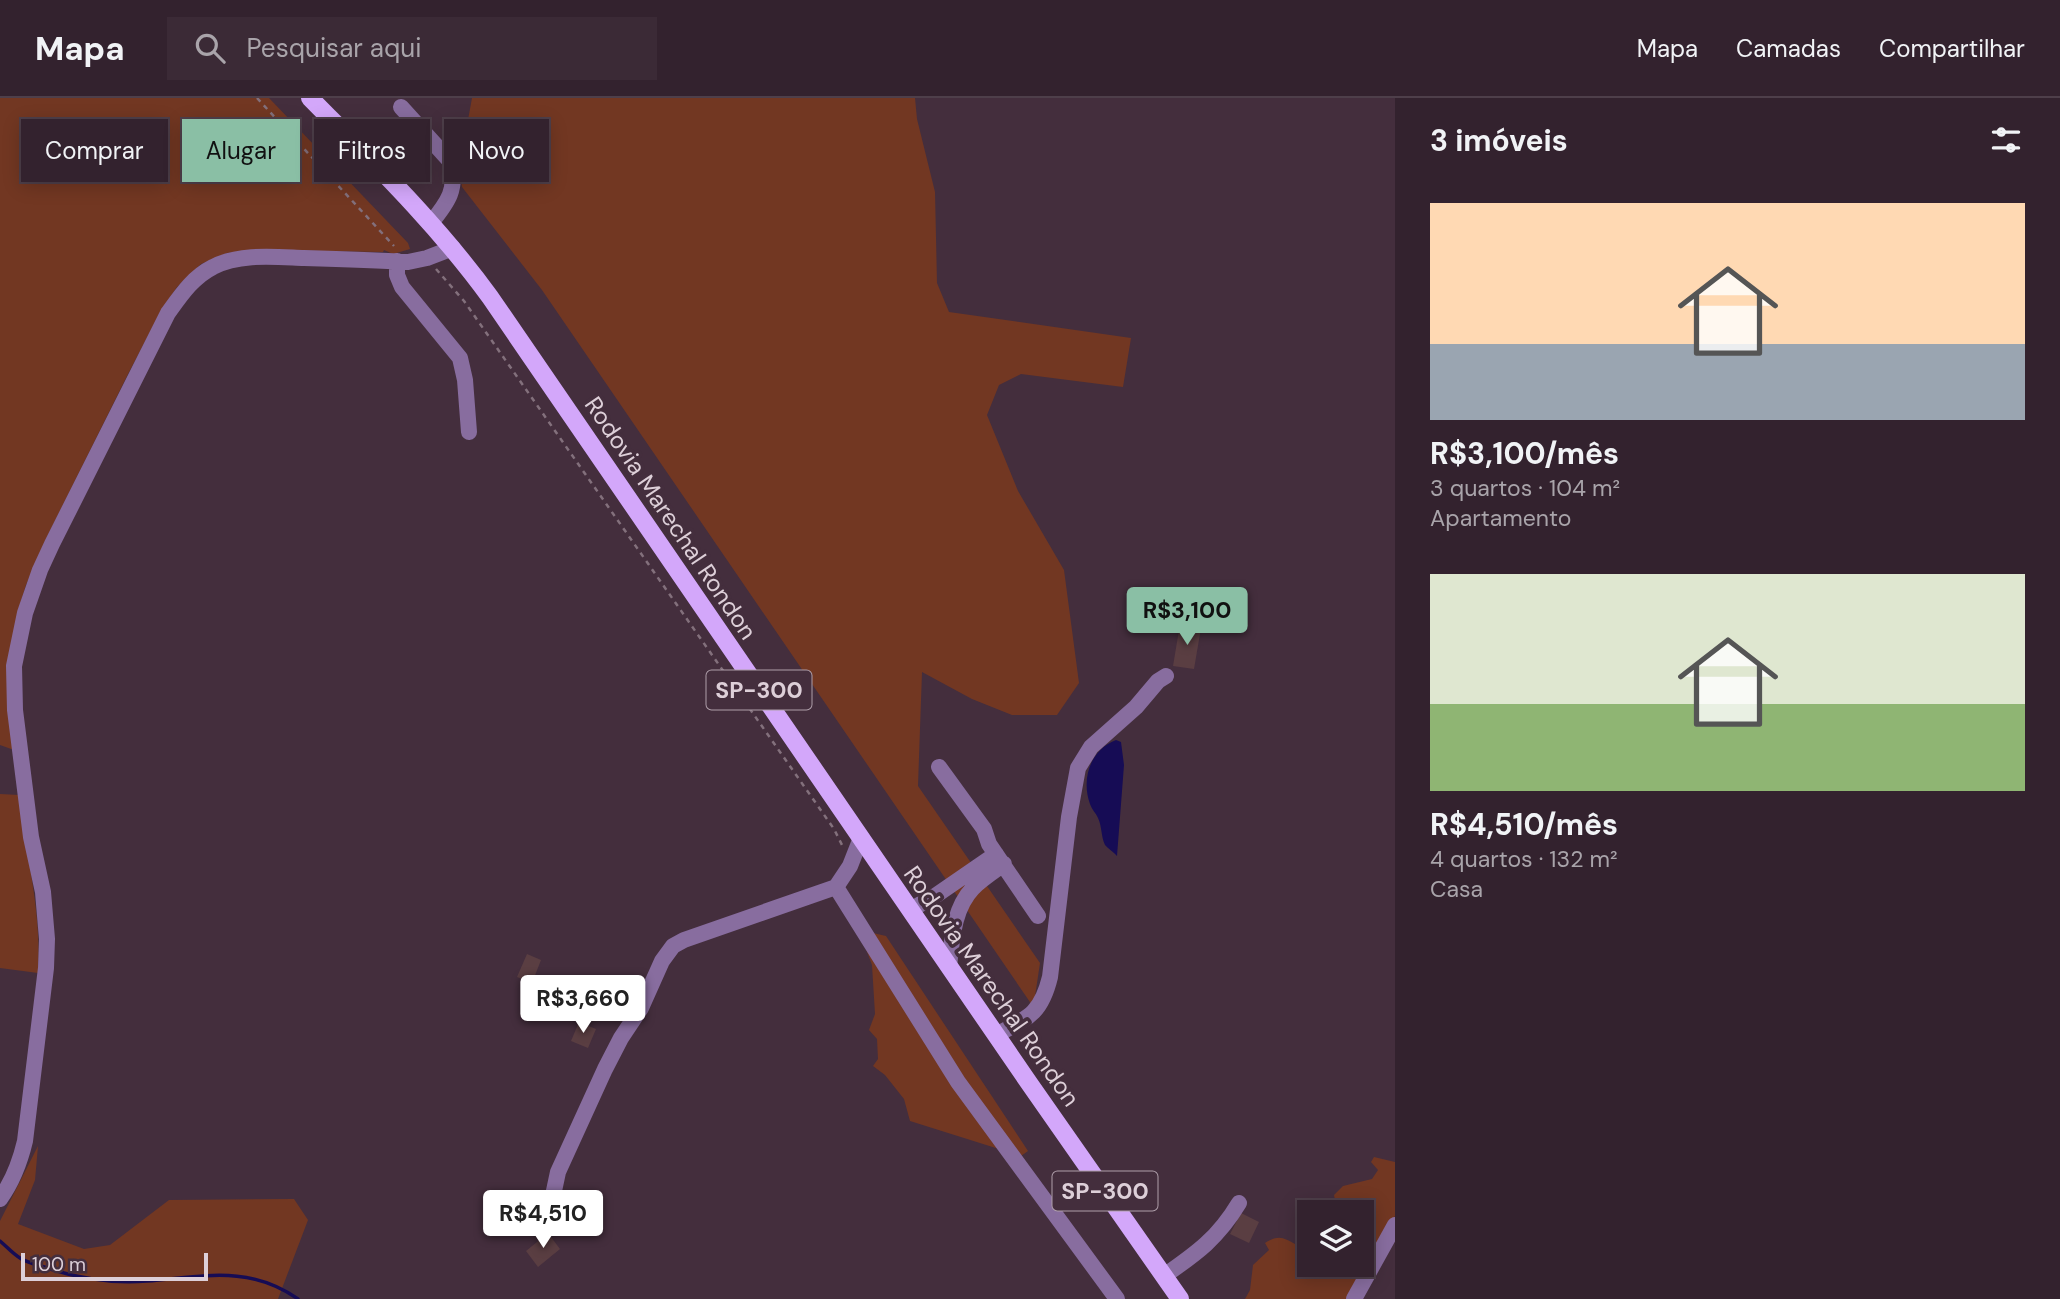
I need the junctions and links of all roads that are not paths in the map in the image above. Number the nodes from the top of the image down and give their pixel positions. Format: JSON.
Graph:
{"nodes":[{"id":1,"x":310,"y":98,"type":"edge"},
{"id":2,"x":401,"y":107,"type":"dead end"},
{"id":3,"x":431,"y":223,"type":"junction"},
{"id":4,"x":453,"y":248,"type":"junction"},
{"id":5,"x":403,"y":261,"type":"junction"},
{"id":6,"x":469,"y":432,"type":"dead end"},
{"id":7,"x":1166,"y":676,"type":"dead end"},
{"id":8,"x":939,"y":767,"type":"dead end"},
{"id":9,"x":861,"y":838,"type":"junction"},
{"id":10,"x":1000,"y":859,"type":"junction"},
{"id":11,"x":957,"y":881,"type":"junction"},
{"id":12,"x":836,"y":887,"type":"junction"},
{"id":13,"x":967,"y":895,"type":"junction"},
{"id":14,"x":910,"y":910,"type":"junction"},
{"id":15,"x":1038,"y":916,"type":"dead end"},
{"id":16,"x":949,"y":967,"type":"junction"},
{"id":17,"x":996,"y":1035,"type":"junction"},
{"id":18,"x":0,"y":1199,"type":"edge"},
{"id":19,"x":1239,"y":1203,"type":"dead end"},
{"id":20,"x":548,"y":1219,"type":"dead end"},
{"id":21,"x":1395,"y":1225,"type":"edge"},
{"id":22,"x":1164,"y":1276,"type":"junction"},
{"id":23,"x":1117,"y":1299,"type":"edge"},
{"id":24,"x":1180,"y":1299,"type":"edge"},
{"id":25,"x":1354,"y":1299,"type":"edge"}],
"edges":[{"from":1,"to":3,"type":"main road","name":"Rodovia Marechal Rondon","number":"SP-300"},
{"from":2,"to":3,"type":"street"},
{"from":3,"to":4,"type":"main road","name":"Rodovia Marechal Rondon","number":"SP-300"},
{"from":4,"to":5,"type":"street"},
{"from":4,"to":9,"type":"main road","name":"Rodovia Marechal Rondon","number":"SP-300"},
{"from":5,"to":6,"type":"street"},
{"from":5,"to":18,"type":"street"},
{"from":7,"to":17,"type":"street"},
{"from":8,"to":10,"type":"street"},
{"from":9,"to":12,"type":"street"},
{"from":9,"to":14,"type":"main road","name":"Rodovia Marechal Rondon","number":"SP-300"},
{"from":10,"to":11,"type":"street"},
{"from":10,"to":13,"type":"street"},
{"from":10,"to":15,"type":"street"},
{"from":11,"to":13,"type":"street"},
{"from":11,"to":14,"type":"street"},
{"from":12,"to":20,"type":"street"},
{"from":12,"to":23,"type":"street"},
{"from":13,"to":16,"type":"street"},
{"from":14,"to":16,"type":"main road","name":"Rodovia Marechal Rondon","number":"SP-300"},
{"from":16,"to":17,"type":"main road","name":"Rodovia Marechal Rondon","number":"SP-300"},
{"from":17,"to":22,"type":"main road","name":"Rodovia Marechal Rondon","number":"SP-300"},
{"from":19,"to":22,"type":"street"},
{"from":21,"to":25,"type":"street"},
{"from":22,"to":24,"type":"main road","name":"Rodovia Marechal Rondon","number":"SP-300"}]}
